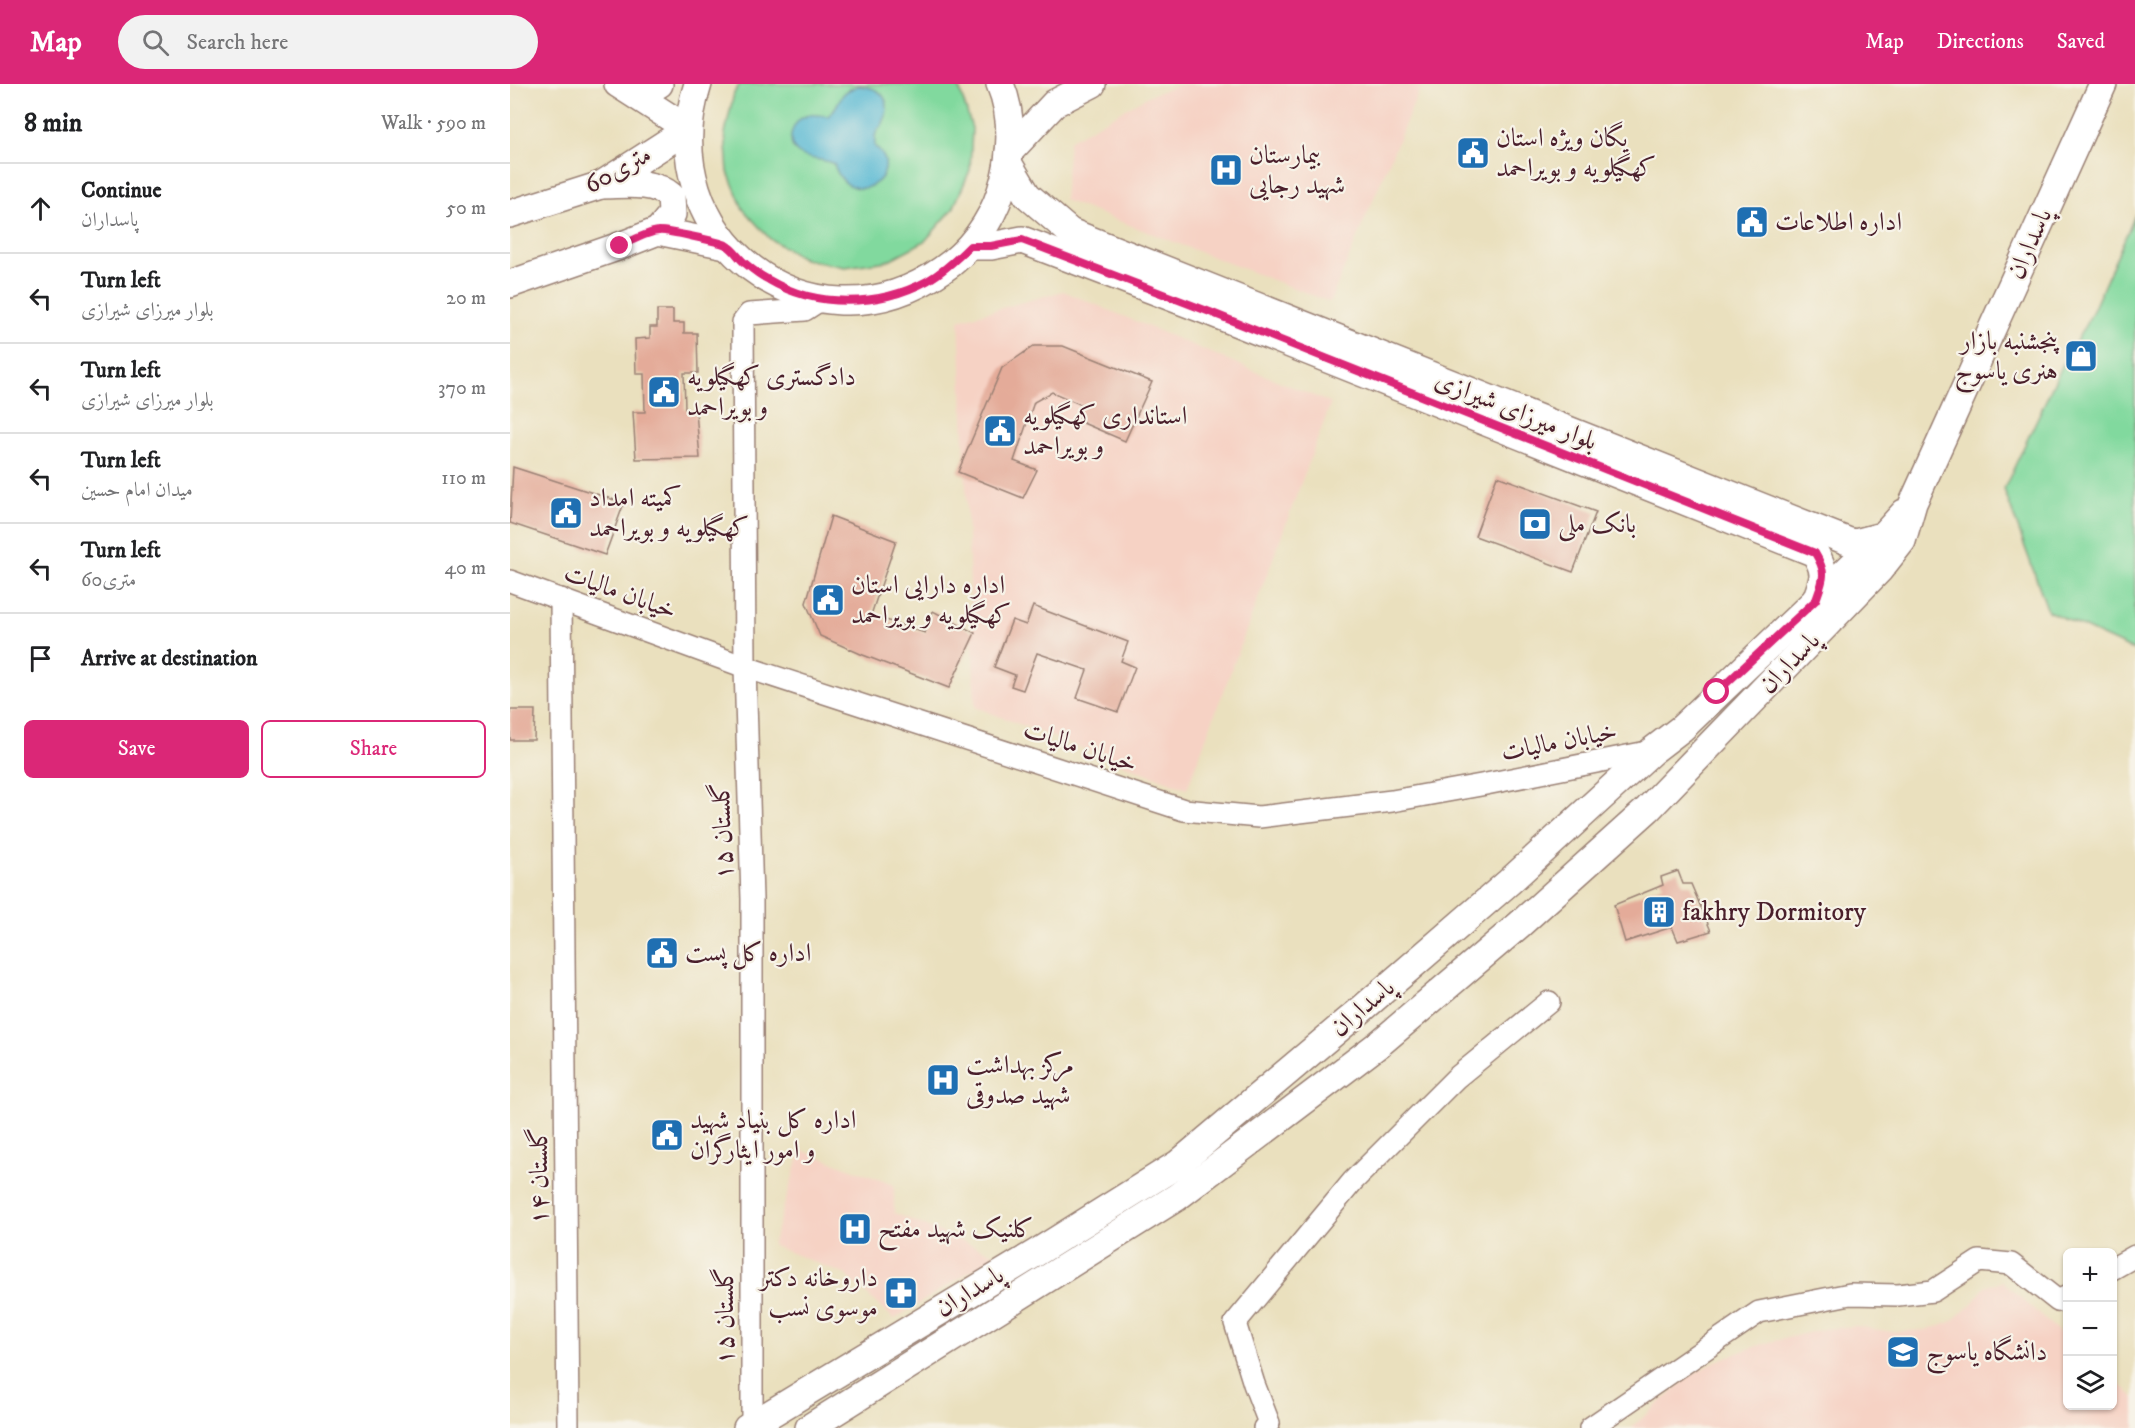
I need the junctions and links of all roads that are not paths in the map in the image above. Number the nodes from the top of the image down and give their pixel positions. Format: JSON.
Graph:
{"nodes":[{"id":1,"x":618,"y":84,"type":"edge"},
{"id":2,"x":636,"y":84,"type":"edge"},
{"id":3,"x":659,"y":84,"type":"edge"},
{"id":4,"x":698,"y":84,"type":"edge"},
{"id":5,"x":1000,"y":84,"type":"edge"},
{"id":6,"x":1046,"y":84,"type":"edge"},
{"id":7,"x":2103,"y":84,"type":"edge"},
{"id":8,"x":1085,"y":87,"type":"edge"},
{"id":9,"x":688,"y":129,"type":"junction"},
{"id":10,"x":1009,"y":158,"type":"junction"},
{"id":11,"x":601,"y":185,"type":"junction"},
{"id":12,"x":1028,"y":195,"type":"junction"},
{"id":13,"x":510,"y":214,"type":"edge"},
{"id":14,"x":658,"y":231,"type":"junction"},
{"id":15,"x":1022,"y":240,"type":"junction"},
{"id":16,"x":726,"y":245,"type":"junction"},
{"id":17,"x":970,"y":246,"type":"junction"},
{"id":18,"x":510,"y":284,"type":"edge"},
{"id":19,"x":822,"y":299,"type":"junction"},
{"id":20,"x":1913,"y":503,"type":"junction"},
{"id":21,"x":1884,"y":535,"type":"junction"},
{"id":22,"x":510,"y":581,"type":"edge"},
{"id":23,"x":561,"y":599,"type":"junction"},
{"id":24,"x":1816,"y":600,"type":"junction"},
{"id":25,"x":745,"y":667,"type":"junction"},
{"id":26,"x":1727,"y":683,"type":"junction"},
{"id":27,"x":1750,"y":705,"type":"junction"},
{"id":28,"x":1682,"y":728,"type":"junction"},
{"id":29,"x":1652,"y":751,"type":"junction"},
{"id":30,"x":1698,"y":756,"type":"junction"},
{"id":31,"x":1549,"y":1002,"type":"dead end"},
{"id":32,"x":2135,"y":1256,"type":"edge"},
{"id":33,"x":2117,"y":1266,"type":"edge"},
{"id":34,"x":2063,"y":1298,"type":"edge"},
{"id":35,"x":750,"y":1426,"type":"edge"},
{"id":36,"x":568,"y":1428,"type":"edge"},
{"id":37,"x":809,"y":1428,"type":"edge"},
{"id":38,"x":1264,"y":1428,"type":"edge"},
{"id":39,"x":1590,"y":1428,"type":"edge"}],
"edges":[{"from":1,"to":9,"type":"main road"},
{"from":2,"to":3,"type":"main road"},
{"from":4,"to":9,"type":"main road"},
{"from":5,"to":10,"type":"main road"},
{"from":6,"to":8,"type":"main road"},
{"from":7,"to":20,"type":"main road","name":"پاسداران"},
{"from":8,"to":10,"type":"main road"},
{"from":9,"to":11,"type":"main road","name":"60متری"},
{"from":9,"to":16,"type":"main road"},
{"from":10,"to":12,"type":"main road","name":"بلوار میرزای شیرازی"},
{"from":10,"to":17,"type":"main road"},
{"from":11,"to":13,"type":"main road","name":"60متری"},
{"from":11,"to":14,"type":"main road"},
{"from":12,"to":15,"type":"main road"},
{"from":12,"to":21,"type":"main road","name":"بلوار میرزای شیرازی"},
{"from":14,"to":16,"type":"main road"},
{"from":14,"to":18,"type":"main road"},
{"from":15,"to":17,"type":"main road"},
{"from":15,"to":24,"type":"main road","name":"بلوار میرزای شیرازی"},
{"from":16,"to":19,"type":"main road"},
{"from":17,"to":19,"type":"main road"},
{"from":19,"to":25,"type":"street","name":"گلستان ۱۵"},
{"from":20,"to":21,"type":"main road","name":"پاسداران"},
{"from":20,"to":27,"type":"main road","name":"پاسداران"},
{"from":21,"to":24,"type":"main road","name":"پاسداران"},
{"from":22,"to":23,"type":"street","name":"خیابان مالیات"},
{"from":23,"to":25,"type":"street","name":"خیابان مالیات"},
{"from":23,"to":36,"type":"street","name":"گلستان ۱۴"},
{"from":24,"to":26,"type":"main road","name":"پاسداران"},
{"from":25,"to":29,"type":"street","name":"خیابان مالیات"},
{"from":25,"to":35,"type":"street","name":"گلستان ۱۵"},
{"from":26,"to":27,"type":"main road"},
{"from":26,"to":28,"type":"main road","name":"پاسداران"},
{"from":27,"to":30,"type":"main road","name":"پاسداران"},
{"from":28,"to":29,"type":"main road","name":"پاسداران"},
{"from":28,"to":30,"type":"main road"},
{"from":29,"to":35,"type":"main road","name":"پاسداران"},
{"from":30,"to":37,"type":"main road","name":"پاسداران"},
{"from":31,"to":38,"type":"street"},
{"from":32,"to":33,"type":"street"},
{"from":34,"to":39,"type":"street"}]}
